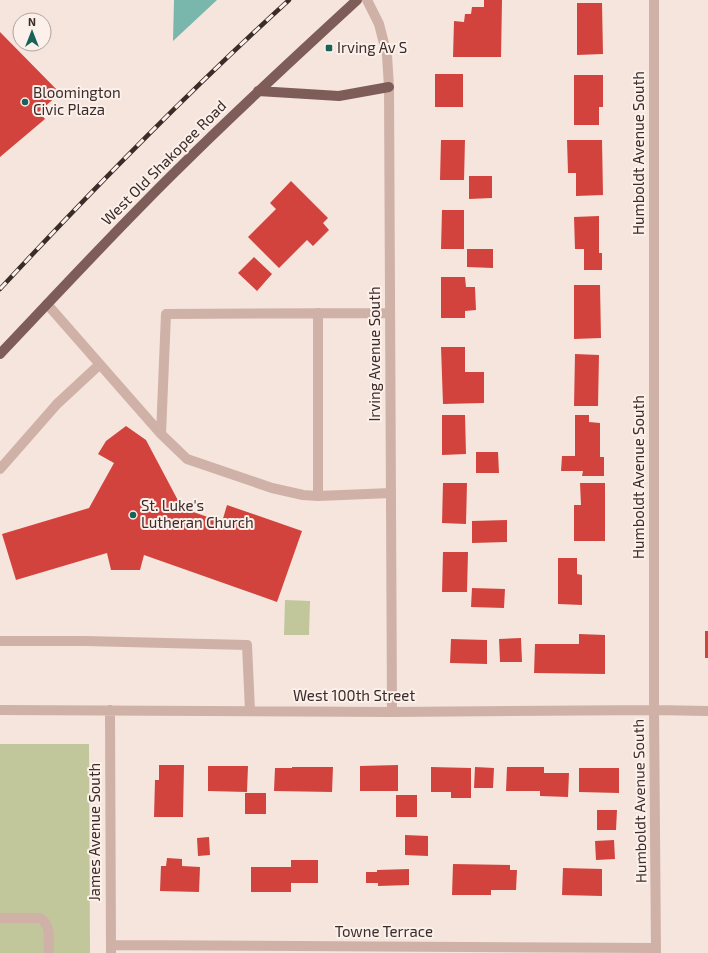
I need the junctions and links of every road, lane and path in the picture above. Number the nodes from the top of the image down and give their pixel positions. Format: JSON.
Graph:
{"nodes":[{"id":1,"x":357,"y":0,"type":"edge"},
{"id":2,"x":367,"y":0,"type":"edge"},
{"id":3,"x":654,"y":0,"type":"edge"},
{"id":4,"x":389,"y":87,"type":"junction"},
{"id":5,"x":258,"y":91,"type":"junction"},
{"id":6,"x":47,"y":304,"type":"junction"},
{"id":7,"x":318,"y":313,"type":"junction"},
{"id":8,"x":390,"y":313,"type":"junction"},
{"id":9,"x":0,"y":354,"type":"edge"},
{"id":10,"x":99,"y":365,"type":"junction"},
{"id":11,"x":161,"y":434,"type":"junction"},
{"id":12,"x":0,"y":469,"type":"edge"},
{"id":13,"x":391,"y":493,"type":"junction"},
{"id":14,"x":318,"y":496,"type":"junction"},
{"id":15,"x":0,"y":641,"type":"edge"},
{"id":16,"x":0,"y":710,"type":"edge"},
{"id":17,"x":110,"y":710,"type":"junction"},
{"id":18,"x":654,"y":710,"type":"junction"},
{"id":19,"x":250,"y":711,"type":"junction"},
{"id":20,"x":708,"y":711,"type":"edge"},
{"id":21,"x":392,"y":712,"type":"junction"},
{"id":22,"x":0,"y":918,"type":"edge"},
{"id":23,"x":111,"y":949,"type":"edge"},
{"id":24,"x":656,"y":951,"type":"edge"},
{"id":25,"x":48,"y":953,"type":"edge"}],
"edges":[{"from":1,"to":5,"type":"main road","name":"West Old Shakopee Road"},
{"from":2,"to":4,"type":"street","name":"Irving Avenue South"},
{"from":3,"to":18,"type":"street","name":"Humboldt Avenue South"},
{"from":4,"to":5,"type":"main road"},
{"from":4,"to":8,"type":"street","name":"Irving Avenue South"},
{"from":5,"to":6,"type":"main road","name":"West Old Shakopee Road"},
{"from":6,"to":9,"type":"main road","name":"West Old Shakopee Road"},
{"from":6,"to":10,"type":"street"},
{"from":7,"to":8,"type":"street"},
{"from":7,"to":11,"type":"street"},
{"from":7,"to":14,"type":"street"},
{"from":8,"to":13,"type":"street","name":"Irving Avenue South"},
{"from":10,"to":11,"type":"street"},
{"from":10,"to":12,"type":"street"},
{"from":11,"to":14,"type":"street"},
{"from":13,"to":14,"type":"street"},
{"from":13,"to":21,"type":"street","name":"Irving Avenue South"},
{"from":15,"to":19,"type":"street"},
{"from":16,"to":17,"type":"street","name":"West 100th Street"},
{"from":17,"to":19,"type":"street","name":"West 100th Street"},
{"from":17,"to":23,"type":"street","name":"James Avenue South"},
{"from":18,"to":20,"type":"street","name":"West 100th Street"},
{"from":18,"to":21,"type":"street","name":"West 100th Street"},
{"from":18,"to":24,"type":"street","name":"Humboldt Avenue South"},
{"from":19,"to":21,"type":"street","name":"West 100th Street"},
{"from":22,"to":25,"type":"street"},
{"from":23,"to":24,"type":"street","name":"Towne Terrace"}]}
